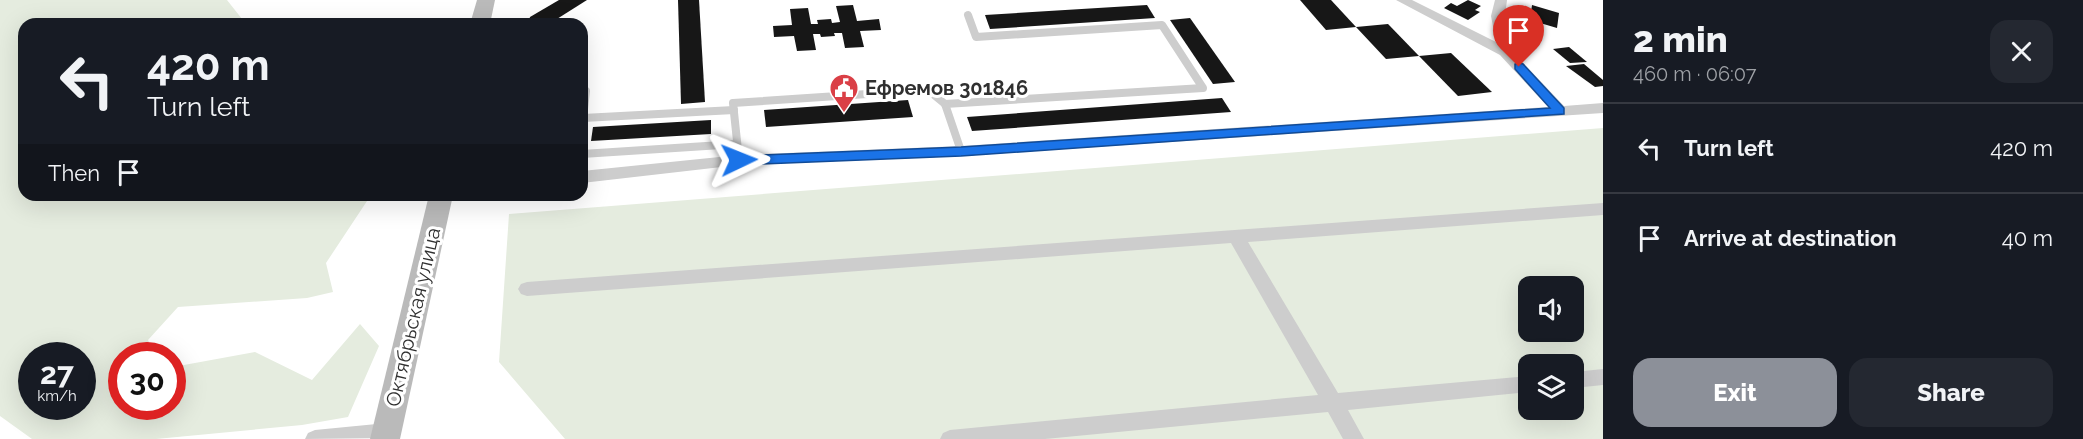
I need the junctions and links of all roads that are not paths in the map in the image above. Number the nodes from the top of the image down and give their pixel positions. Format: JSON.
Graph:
{"nodes":[{"id":1,"x":486,"y":0,"type":"edge"},
{"id":2,"x":1402,"y":0,"type":"edge"},
{"id":3,"x":1501,"y":0,"type":"edge"},
{"id":4,"x":968,"y":15,"type":"dead end"},
{"id":5,"x":482,"y":18,"type":"edge"},
{"id":6,"x":1505,"y":52,"type":"junction"},
{"id":7,"x":945,"y":104,"type":"junction"},
{"id":8,"x":1603,"y":108,"type":"edge"},
{"id":9,"x":734,"y":110,"type":"junction"},
{"id":10,"x":1560,"y":111,"type":"junction"},
{"id":11,"x":588,"y":118,"type":"edge"},
{"id":12,"x":737,"y":144,"type":"junction"},
{"id":13,"x":961,"y":151,"type":"junction"},
{"id":14,"x":588,"y":154,"type":"edge"},
{"id":15,"x":739,"y":160,"type":"junction"},
{"id":16,"x":588,"y":176,"type":"edge"},
{"id":17,"x":440,"y":201,"type":"edge"},
{"id":18,"x":1603,"y":209,"type":"edge"},
{"id":19,"x":1236,"y":237,"type":"junction"},
{"id":20,"x":527,"y":289,"type":"dead end"},
{"id":21,"x":1603,"y":377,"type":"edge"},
{"id":22,"x":1584,"y":379,"type":"edge"},
{"id":23,"x":1518,"y":385,"type":"edge"},
{"id":24,"x":1334,"y":403,"type":"junction"},
{"id":25,"x":386,"y":435,"type":"edge"},
{"id":26,"x":315,"y":439,"type":"edge"},
{"id":27,"x":950,"y":439,"type":"edge"},
{"id":28,"x":1354,"y":439,"type":"edge"}],
"edges":[{"from":1,"to":5,"type":"street"},
{"from":2,"to":6,"type":"street"},
{"from":3,"to":6,"type":"street"},
{"from":4,"to":7,"type":"lane"},
{"from":6,"to":10,"type":"street"},
{"from":7,"to":9,"type":"lane"},
{"from":7,"to":13,"type":"lane"},
{"from":8,"to":10,"type":"street"},
{"from":9,"to":11,"type":"lane"},
{"from":9,"to":12,"type":"lane"},
{"from":10,"to":13,"type":"street"},
{"from":12,"to":14,"type":"lane"},
{"from":12,"to":15,"type":"lane"},
{"from":13,"to":15,"type":"street"},
{"from":15,"to":16,"type":"street"},
{"from":17,"to":25,"type":"street","name":"Октябрьская улица"},
{"from":18,"to":19,"type":"street"},
{"from":19,"to":20,"type":"street"},
{"from":19,"to":24,"type":"street"},
{"from":21,"to":22,"type":"street"},
{"from":23,"to":24,"type":"street"},
{"from":24,"to":27,"type":"street"},
{"from":24,"to":28,"type":"street"},
{"from":25,"to":26,"type":"street"}]}
